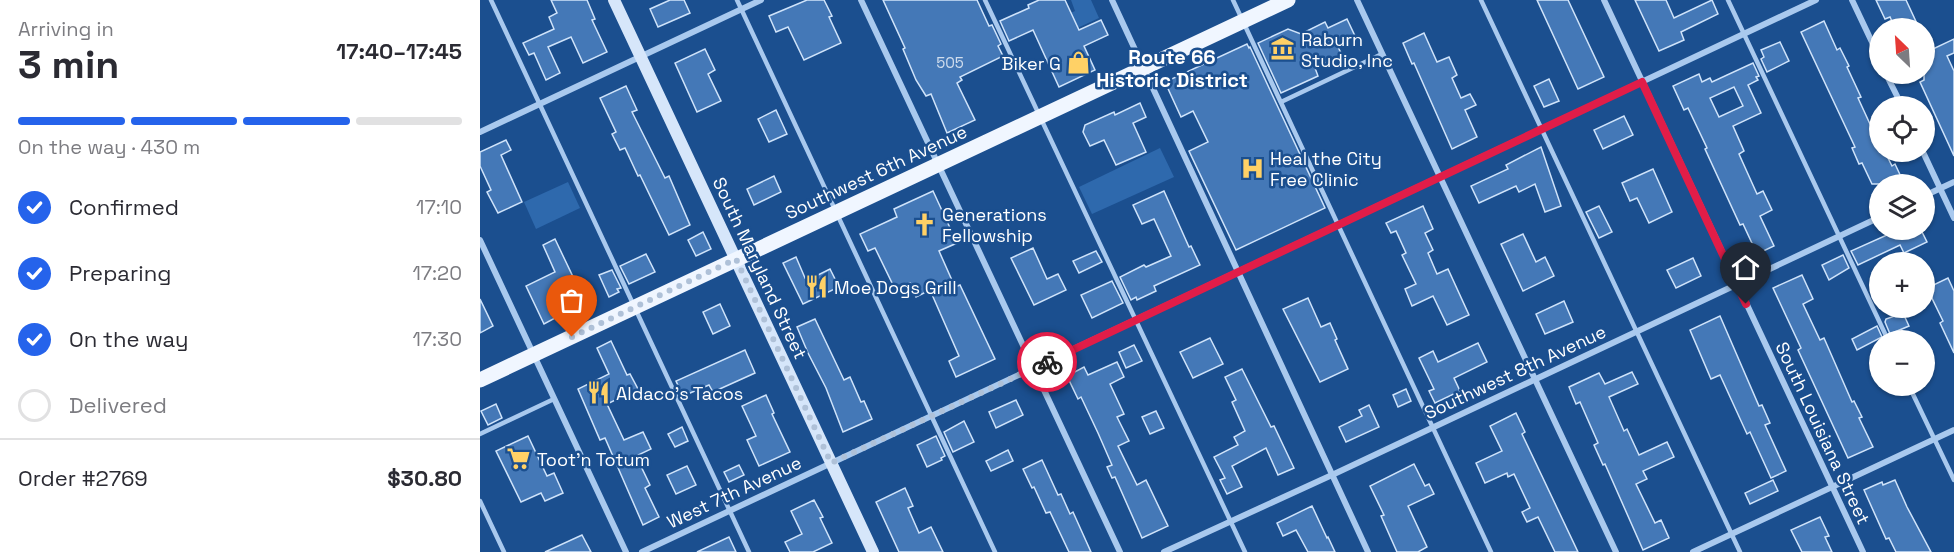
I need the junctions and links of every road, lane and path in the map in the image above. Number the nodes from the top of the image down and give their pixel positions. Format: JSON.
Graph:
{"nodes":[{"id":1,"x":491,"y":0,"type":"edge"},
{"id":2,"x":614,"y":0,"type":"edge"},
{"id":3,"x":738,"y":0,"type":"edge"},
{"id":4,"x":761,"y":0,"type":"edge"},
{"id":5,"x":861,"y":0,"type":"edge"},
{"id":6,"x":985,"y":0,"type":"edge"},
{"id":7,"x":1112,"y":0,"type":"edge"},
{"id":8,"x":1233,"y":0,"type":"edge"},
{"id":9,"x":1288,"y":0,"type":"edge"},
{"id":10,"x":1357,"y":0,"type":"edge"},
{"id":11,"x":1480,"y":0,"type":"edge"},
{"id":12,"x":1604,"y":0,"type":"edge"},
{"id":13,"x":1728,"y":0,"type":"edge"},
{"id":14,"x":1816,"y":0,"type":"edge"},
{"id":15,"x":1852,"y":0,"type":"edge"},
{"id":16,"x":742,"y":9,"type":"junction"},
{"id":17,"x":1243,"y":21,"type":"junction"},
{"id":18,"x":1744,"y":34,"type":"junction"},
{"id":19,"x":1869,"y":36,"type":"edge"},
{"id":20,"x":1382,"y":54,"type":"junction"},
{"id":21,"x":641,"y":57,"type":"junction"},
{"id":22,"x":1143,"y":68,"type":"junction"},
{"id":23,"x":1642,"y":82,"type":"junction"},
{"id":24,"x":1281,"y":102,"type":"junction"},
{"id":25,"x":540,"y":104,"type":"junction"},
{"id":26,"x":1040,"y":117,"type":"junction"},
{"id":27,"x":1541,"y":129,"type":"junction"},
{"id":28,"x":480,"y":132,"type":"edge"},
{"id":29,"x":1928,"y":162,"type":"edge"},
{"id":30,"x":938,"y":164,"type":"junction"},
{"id":31,"x":1439,"y":176,"type":"junction"},
{"id":32,"x":1954,"y":182,"type":"edge"},
{"id":33,"x":1940,"y":189,"type":"junction"},
{"id":34,"x":1935,"y":191,"type":"edge"},
{"id":35,"x":838,"y":211,"type":"junction"},
{"id":36,"x":1954,"y":218,"type":"edge"},
{"id":37,"x":1869,"y":222,"type":"edge"},
{"id":38,"x":1338,"y":224,"type":"junction"},
{"id":39,"x":1839,"y":236,"type":"junction"},
{"id":40,"x":480,"y":240,"type":"edge"},
{"id":41,"x":736,"y":259,"type":"junction"},
{"id":42,"x":1237,"y":272,"type":"junction"},
{"id":43,"x":1737,"y":284,"type":"junction"},
{"id":44,"x":634,"y":307,"type":"junction"},
{"id":45,"x":1135,"y":320,"type":"junction"},
{"id":46,"x":1883,"y":330,"type":"edge"},
{"id":47,"x":1637,"y":332,"type":"junction"},
{"id":48,"x":533,"y":355,"type":"junction"},
{"id":49,"x":1034,"y":368,"type":"junction"},
{"id":50,"x":480,"y":380,"type":"edge"},
{"id":51,"x":1534,"y":380,"type":"junction"},
{"id":52,"x":1915,"y":396,"type":"edge"},
{"id":53,"x":554,"y":399,"type":"junction"},
{"id":54,"x":932,"y":416,"type":"junction"},
{"id":55,"x":1433,"y":426,"type":"junction"},
{"id":56,"x":1954,"y":430,"type":"edge"},
{"id":57,"x":480,"y":434,"type":"edge"},
{"id":58,"x":1935,"y":439,"type":"junction"},
{"id":59,"x":831,"y":463,"type":"junction"},
{"id":60,"x":1332,"y":475,"type":"junction"},
{"id":61,"x":1954,"y":480,"type":"edge"},
{"id":62,"x":1832,"y":487,"type":"junction"},
{"id":63,"x":480,"y":501,"type":"edge"},
{"id":64,"x":730,"y":511,"type":"junction"},
{"id":65,"x":1230,"y":521,"type":"junction"},
{"id":66,"x":1731,"y":534,"type":"junction"},
{"id":67,"x":504,"y":552,"type":"edge"},
{"id":68,"x":626,"y":552,"type":"edge"},
{"id":69,"x":642,"y":552,"type":"edge"},
{"id":70,"x":749,"y":552,"type":"edge"},
{"id":71,"x":873,"y":552,"type":"edge"},
{"id":72,"x":995,"y":552,"type":"edge"},
{"id":73,"x":1120,"y":552,"type":"edge"},
{"id":74,"x":1164,"y":552,"type":"edge"},
{"id":75,"x":1245,"y":552,"type":"edge"},
{"id":76,"x":1368,"y":552,"type":"edge"},
{"id":77,"x":1491,"y":552,"type":"edge"},
{"id":78,"x":1616,"y":552,"type":"edge"},
{"id":79,"x":1693,"y":552,"type":"edge"},
{"id":80,"x":1740,"y":552,"type":"edge"},
{"id":81,"x":1863,"y":552,"type":"edge"}],
"edges":[{"from":1,"to":25,"type":"lane"},
{"from":2,"to":21,"type":"street","name":"South Maryland Street"},
{"from":3,"to":16,"type":"lane"},
{"from":4,"to":16,"type":"street"},
{"from":5,"to":30,"type":"street"},
{"from":6,"to":26,"type":"lane"},
{"from":7,"to":22,"type":"street"},
{"from":8,"to":17,"type":"lane"},
{"from":9,"to":17,"type":"main road","name":"Southwest 6th Avenue"},
{"from":10,"to":20,"type":"street"},
{"from":11,"to":27,"type":"lane"},
{"from":12,"to":23,"type":"street","name":"South Louisiana Street"},
{"from":13,"to":18,"type":"lane"},
{"from":14,"to":18,"type":"street","name":"West 7th Avenue"},
{"from":15,"to":19,"type":"street"},
{"from":16,"to":21,"type":"street"},
{"from":16,"to":35,"type":"lane"},
{"from":17,"to":22,"type":"main road","name":"Southwest 6th Avenue"},
{"from":17,"to":24,"type":"lane"},
{"from":18,"to":23,"type":"street","name":"West 7th Avenue"},
{"from":18,"to":39,"type":"lane"},
{"from":20,"to":24,"type":"lane"},
{"from":20,"to":31,"type":"street"},
{"from":21,"to":25,"type":"street"},
{"from":21,"to":41,"type":"street","name":"South Maryland Street"},
{"from":22,"to":26,"type":"main road","name":"Southwest 6th Avenue"},
{"from":22,"to":42,"type":"street"},
{"from":23,"to":27,"type":"street","name":"West 7th Avenue"},
{"from":23,"to":43,"type":"street","name":"South Louisiana Street"},
{"from":24,"to":38,"type":"lane"},
{"from":25,"to":28,"type":"street"},
{"from":25,"to":44,"type":"lane"},
{"from":26,"to":30,"type":"main road","name":"Southwest 6th Avenue"},
{"from":26,"to":45,"type":"lane"},
{"from":27,"to":31,"type":"street","name":"West 7th Avenue"},
{"from":27,"to":47,"type":"lane"},
{"from":29,"to":33,"type":"street"},
{"from":30,"to":35,"type":"main road","name":"Southwest 6th Avenue"},
{"from":30,"to":49,"type":"street"},
{"from":31,"to":38,"type":"street","name":"West 7th Avenue"},
{"from":31,"to":51,"type":"street"},
{"from":32,"to":33,"type":"street"},
{"from":33,"to":34,"type":"street"},
{"from":33,"to":36,"type":"street"},
{"from":35,"to":41,"type":"main road","name":"Southwest 6th Avenue"},
{"from":35,"to":54,"type":"lane"},
{"from":37,"to":39,"type":"street","name":"Southwest 8th Avenue"},
{"from":38,"to":42,"type":"street","name":"West 7th Avenue"},
{"from":38,"to":55,"type":"lane"},
{"from":39,"to":43,"type":"street","name":"Southwest 8th Avenue"},
{"from":39,"to":46,"type":"lane"},
{"from":40,"to":48,"type":"street"},
{"from":41,"to":44,"type":"main road","name":"Southwest 6th Avenue"},
{"from":41,"to":59,"type":"street","name":"South Maryland Street"},
{"from":42,"to":45,"type":"street","name":"West 7th Avenue"},
{"from":42,"to":60,"type":"street"},
{"from":43,"to":47,"type":"street","name":"Southwest 8th Avenue"},
{"from":43,"to":62,"type":"street","name":"South Louisiana Street"},
{"from":44,"to":48,"type":"main road","name":"Southwest 6th Avenue"},
{"from":44,"to":64,"type":"lane"},
{"from":45,"to":49,"type":"street","name":"West 7th Avenue"},
{"from":45,"to":65,"type":"lane"},
{"from":47,"to":51,"type":"street","name":"Southwest 8th Avenue"},
{"from":47,"to":66,"type":"lane"},
{"from":48,"to":50,"type":"main road","name":"Southwest 6th Avenue"},
{"from":48,"to":53,"type":"street"},
{"from":49,"to":54,"type":"street","name":"West 7th Avenue"},
{"from":49,"to":73,"type":"street"},
{"from":51,"to":55,"type":"street","name":"Southwest 8th Avenue"},
{"from":51,"to":78,"type":"street"},
{"from":52,"to":58,"type":"lane"},
{"from":53,"to":57,"type":"lane"},
{"from":53,"to":68,"type":"street"},
{"from":54,"to":59,"type":"street","name":"West 7th Avenue"},
{"from":54,"to":72,"type":"lane"},
{"from":55,"to":60,"type":"street","name":"Southwest 8th Avenue"},
{"from":55,"to":77,"type":"lane"},
{"from":56,"to":58,"type":"street"},
{"from":58,"to":61,"type":"lane"},
{"from":58,"to":62,"type":"street"},
{"from":59,"to":64,"type":"street","name":"West 7th Avenue"},
{"from":59,"to":71,"type":"street","name":"South Maryland Street"},
{"from":60,"to":65,"type":"street","name":"Southwest 8th Avenue"},
{"from":60,"to":76,"type":"street"},
{"from":62,"to":66,"type":"street"},
{"from":62,"to":81,"type":"street","name":"South Louisiana Street"},
{"from":63,"to":67,"type":"lane"},
{"from":64,"to":69,"type":"street","name":"West 7th Avenue"},
{"from":64,"to":70,"type":"lane"},
{"from":65,"to":74,"type":"street","name":"Southwest 8th Avenue"},
{"from":65,"to":75,"type":"lane"},
{"from":66,"to":79,"type":"street"},
{"from":66,"to":80,"type":"lane"}]}
